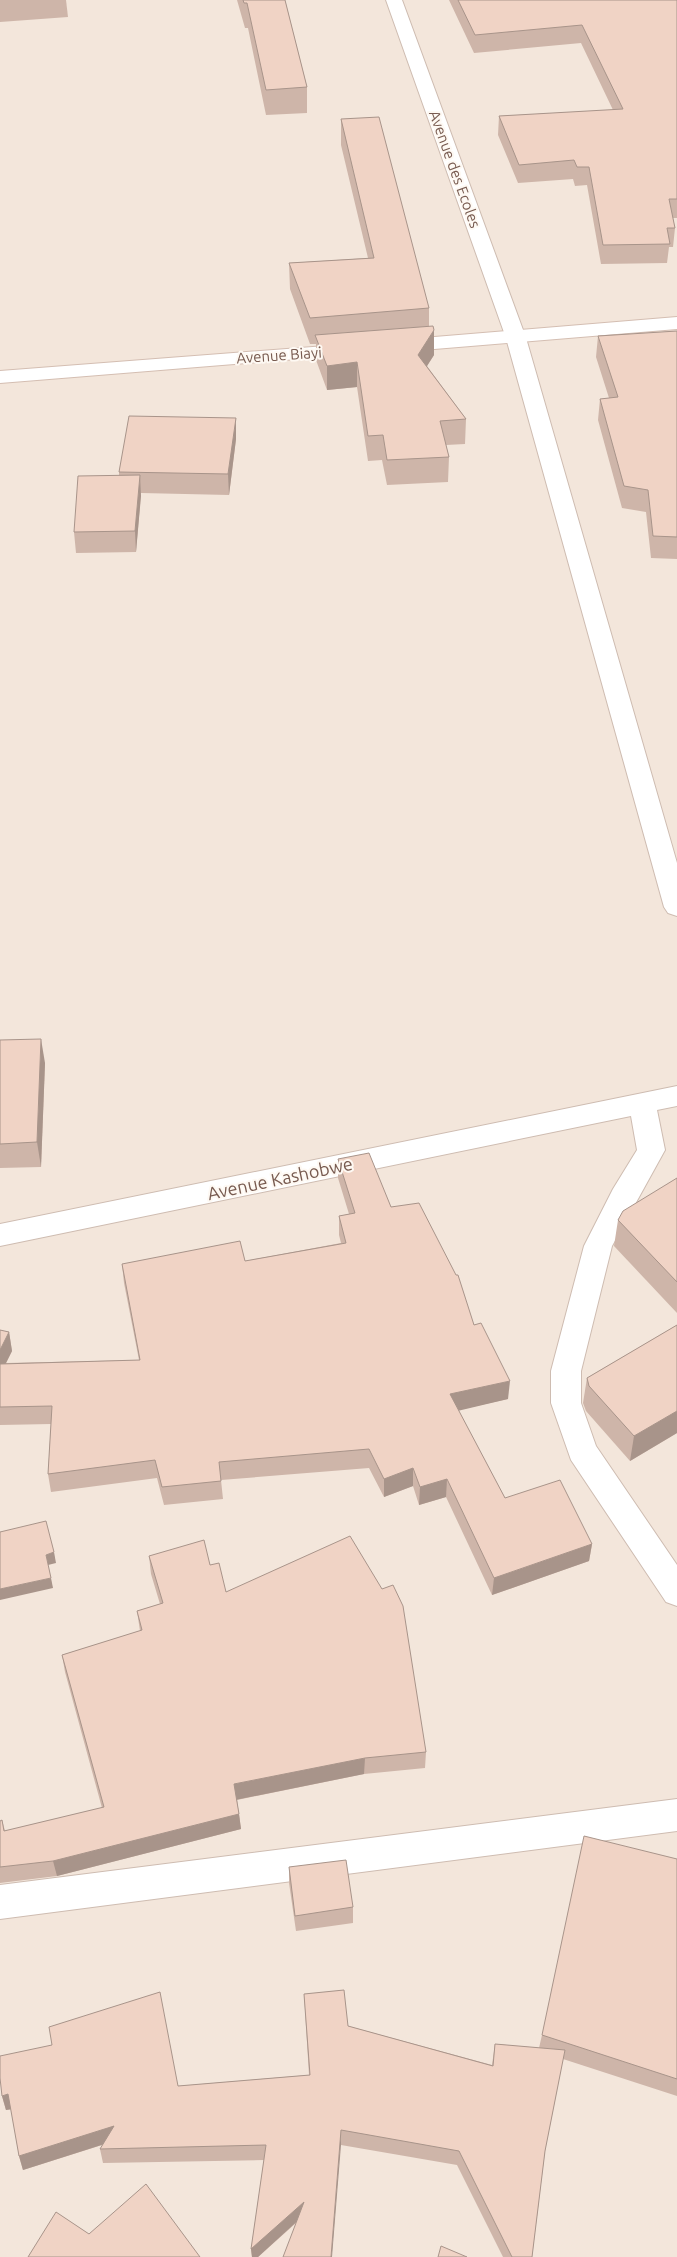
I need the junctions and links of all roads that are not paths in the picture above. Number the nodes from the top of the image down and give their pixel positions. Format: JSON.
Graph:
{"nodes":[{"id":1,"x":394,"y":0,"type":"edge"},
{"id":2,"x":677,"y":324,"type":"edge"},
{"id":3,"x":516,"y":338,"type":"junction"},
{"id":4,"x":0,"y":377,"type":"edge"},
{"id":5,"x":677,"y":907,"type":"edge"},
{"id":6,"x":677,"y":1096,"type":"edge"},
{"id":7,"x":642,"y":1103,"type":"junction"},
{"id":8,"x":0,"y":1235,"type":"edge"},
{"id":9,"x":677,"y":1592,"type":"edge"},
{"id":10,"x":677,"y":1815,"type":"edge"},
{"id":11,"x":0,"y":1902,"type":"edge"}],
"edges":[{"from":1,"to":3,"type":"street","name":"Avenue des Ecoles"},
{"from":2,"to":3,"type":"street","name":"Avenue Biayi"},
{"from":3,"to":4,"type":"street","name":"Avenue Biayi"},
{"from":3,"to":5,"type":"street","name":"Avenue des Ecoles"},
{"from":6,"to":7,"type":"street","name":"Avenue Kashobwe"},
{"from":7,"to":8,"type":"street","name":"Avenue Kashobwe"},
{"from":7,"to":9,"type":"street"},
{"from":10,"to":11,"type":"street"}]}
